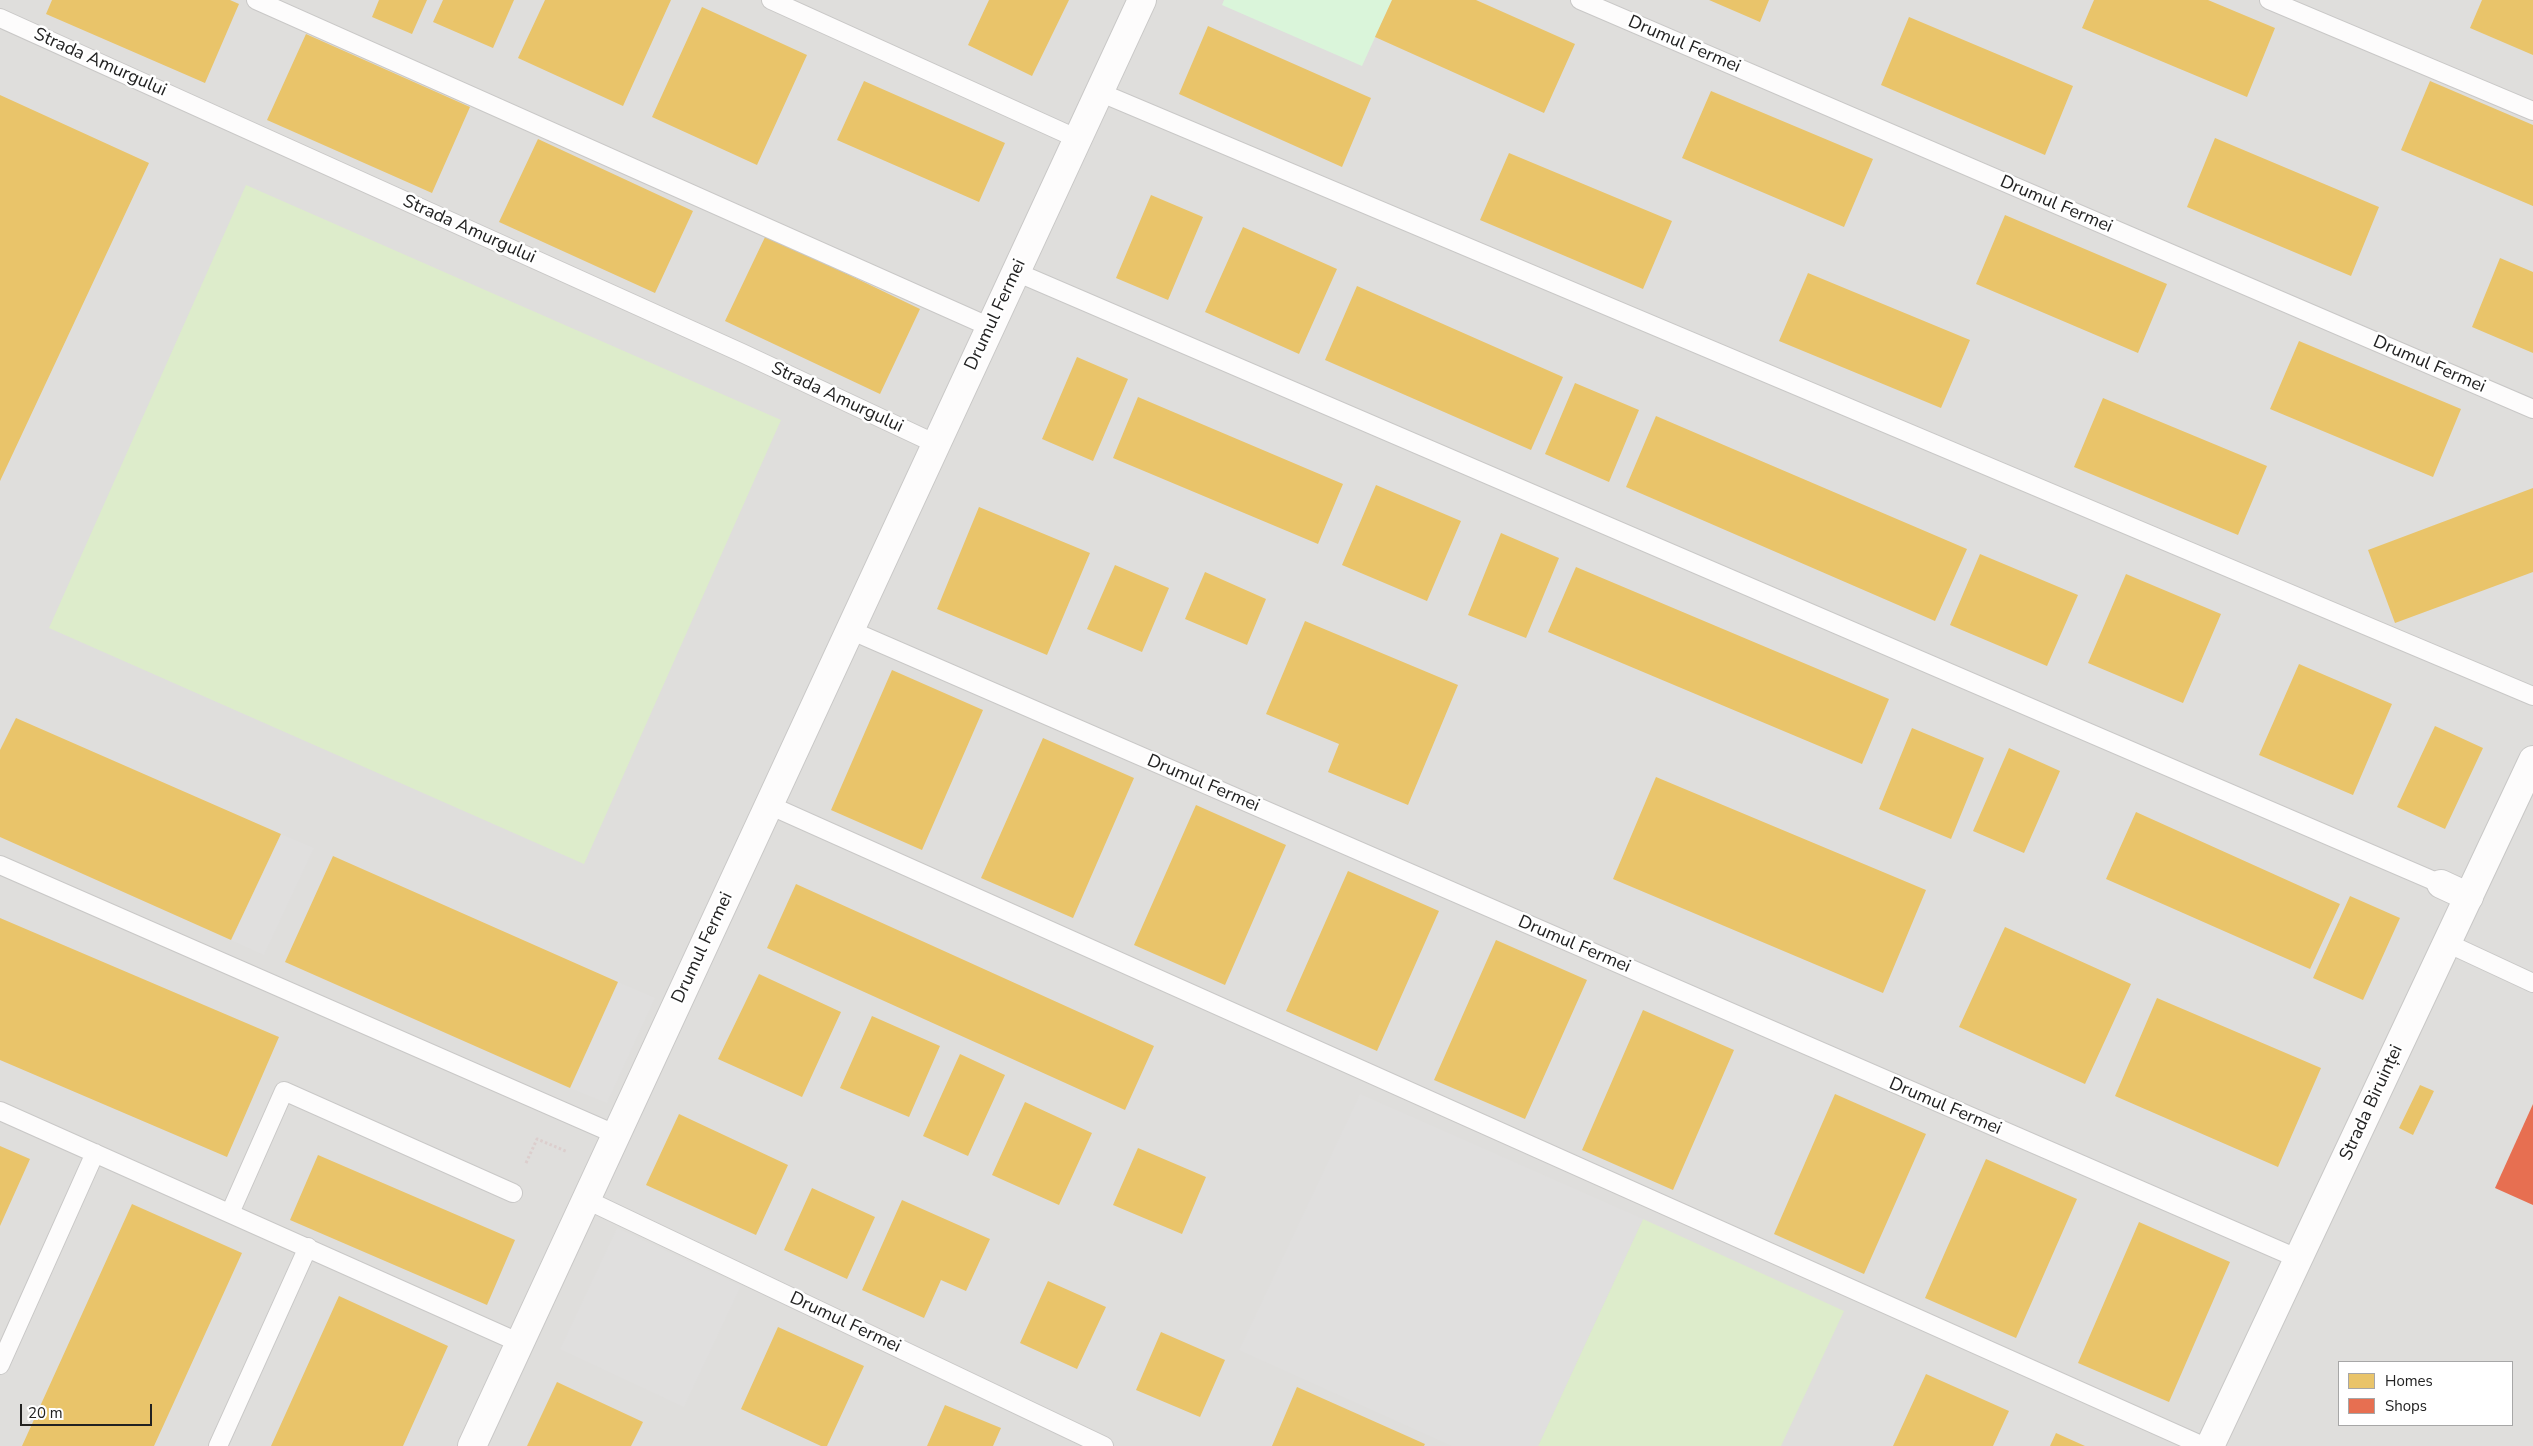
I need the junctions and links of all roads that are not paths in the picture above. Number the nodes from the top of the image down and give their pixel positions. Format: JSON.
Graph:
{"nodes":[{"id":1,"x":256,"y":0,"type":"edge"},
{"id":2,"x":771,"y":0,"type":"edge"},
{"id":3,"x":1142,"y":0,"type":"edge"},
{"id":4,"x":1580,"y":0,"type":"edge"},
{"id":5,"x":2269,"y":0,"type":"edge"},
{"id":6,"x":0,"y":18,"type":"edge"},
{"id":7,"x":1099,"y":92,"type":"junction"},
{"id":8,"x":2533,"y":111,"type":"edge"},
{"id":9,"x":1078,"y":138,"type":"junction"},
{"id":10,"x":1016,"y":272,"type":"junction"},
{"id":11,"x":990,"y":327,"type":"junction"},
{"id":12,"x":2533,"y":409,"type":"edge"},
{"id":13,"x":936,"y":444,"type":"junction"},
{"id":14,"x":850,"y":630,"type":"junction"},
{"id":15,"x":2533,"y":696,"type":"edge"},
{"id":16,"x":2533,"y":760,"type":"edge"},
{"id":17,"x":769,"y":805,"type":"junction"},
{"id":18,"x":0,"y":865,"type":"edge"},
{"id":19,"x":2441,"y":884,"type":"joint"},
{"id":20,"x":2469,"y":897,"type":"junction"},
{"id":21,"x":2447,"y":943,"type":"junction"},
{"id":22,"x":2533,"y":983,"type":"edge"},
{"id":23,"x":0,"y":1111,"type":"edge"},
{"id":24,"x":617,"y":1135,"type":"junction"},
{"id":25,"x":95,"y":1153,"type":"junction"},
{"id":26,"x":513,"y":1193,"type":"road end"},
{"id":27,"x":587,"y":1200,"type":"junction"},
{"id":28,"x":230,"y":1213,"type":"junction"},
{"id":29,"x":308,"y":1247,"type":"junction"},
{"id":30,"x":2299,"y":1259,"type":"junction"},
{"id":31,"x":520,"y":1343,"type":"junction"},
{"id":32,"x":0,"y":1365,"type":"edge"},
{"id":33,"x":218,"y":1446,"type":"edge"},
{"id":34,"x":472,"y":1446,"type":"edge"},
{"id":35,"x":1104,"y":1446,"type":"edge"},
{"id":36,"x":2203,"y":1446,"type":"edge"},
{"id":37,"x":2210,"y":1446,"type":"edge"}],
"edges":[{"from":1,"to":11,"type":"lane"},
{"from":2,"to":9,"type":"lane"},
{"from":3,"to":7,"type":"street","name":"Drumul Fermei"},
{"from":4,"to":12,"type":"lane","name":"Drumul Fermei"},
{"from":5,"to":8,"type":"lane"},
{"from":6,"to":13,"type":"lane","name":"Strada Amurgului"},
{"from":7,"to":9,"type":"street","name":"Drumul Fermei"},
{"from":7,"to":15,"type":"lane"},
{"from":9,"to":10,"type":"street","name":"Drumul Fermei"},
{"from":10,"to":11,"type":"street","name":"Drumul Fermei"},
{"from":10,"to":19,"type":"lane"},
{"from":11,"to":13,"type":"street","name":"Drumul Fermei"},
{"from":13,"to":14,"type":"street","name":"Drumul Fermei"},
{"from":14,"to":17,"type":"street","name":"Drumul Fermei"},
{"from":14,"to":30,"type":"lane","name":"Drumul Fermei"},
{"from":16,"to":20,"type":"street","name":"Strada Biruinței"},
{"from":17,"to":24,"type":"street","name":"Drumul Fermei"},
{"from":17,"to":36,"type":"lane"},
{"from":18,"to":24,"type":"lane"},
{"from":19,"to":20,"type":"street"},
{"from":20,"to":21,"type":"street","name":"Strada Biruinței"},
{"from":21,"to":22,"type":"lane"},
{"from":21,"to":30,"type":"street","name":"Strada Biruinței"},
{"from":23,"to":25,"type":"lane"},
{"from":24,"to":27,"type":"street","name":"Drumul Fermei"},
{"from":25,"to":28,"type":"lane"},
{"from":25,"to":32,"type":"lane"},
{"from":26,"to":28,"type":"lane"},
{"from":27,"to":31,"type":"street","name":"Drumul Fermei"},
{"from":27,"to":35,"type":"lane","name":"Drumul Fermei"},
{"from":28,"to":29,"type":"lane"},
{"from":29,"to":31,"type":"lane"},
{"from":29,"to":33,"type":"lane"},
{"from":30,"to":37,"type":"street","name":"Strada Biruinței"},
{"from":31,"to":34,"type":"street","name":"Drumul Fermei"}]}
